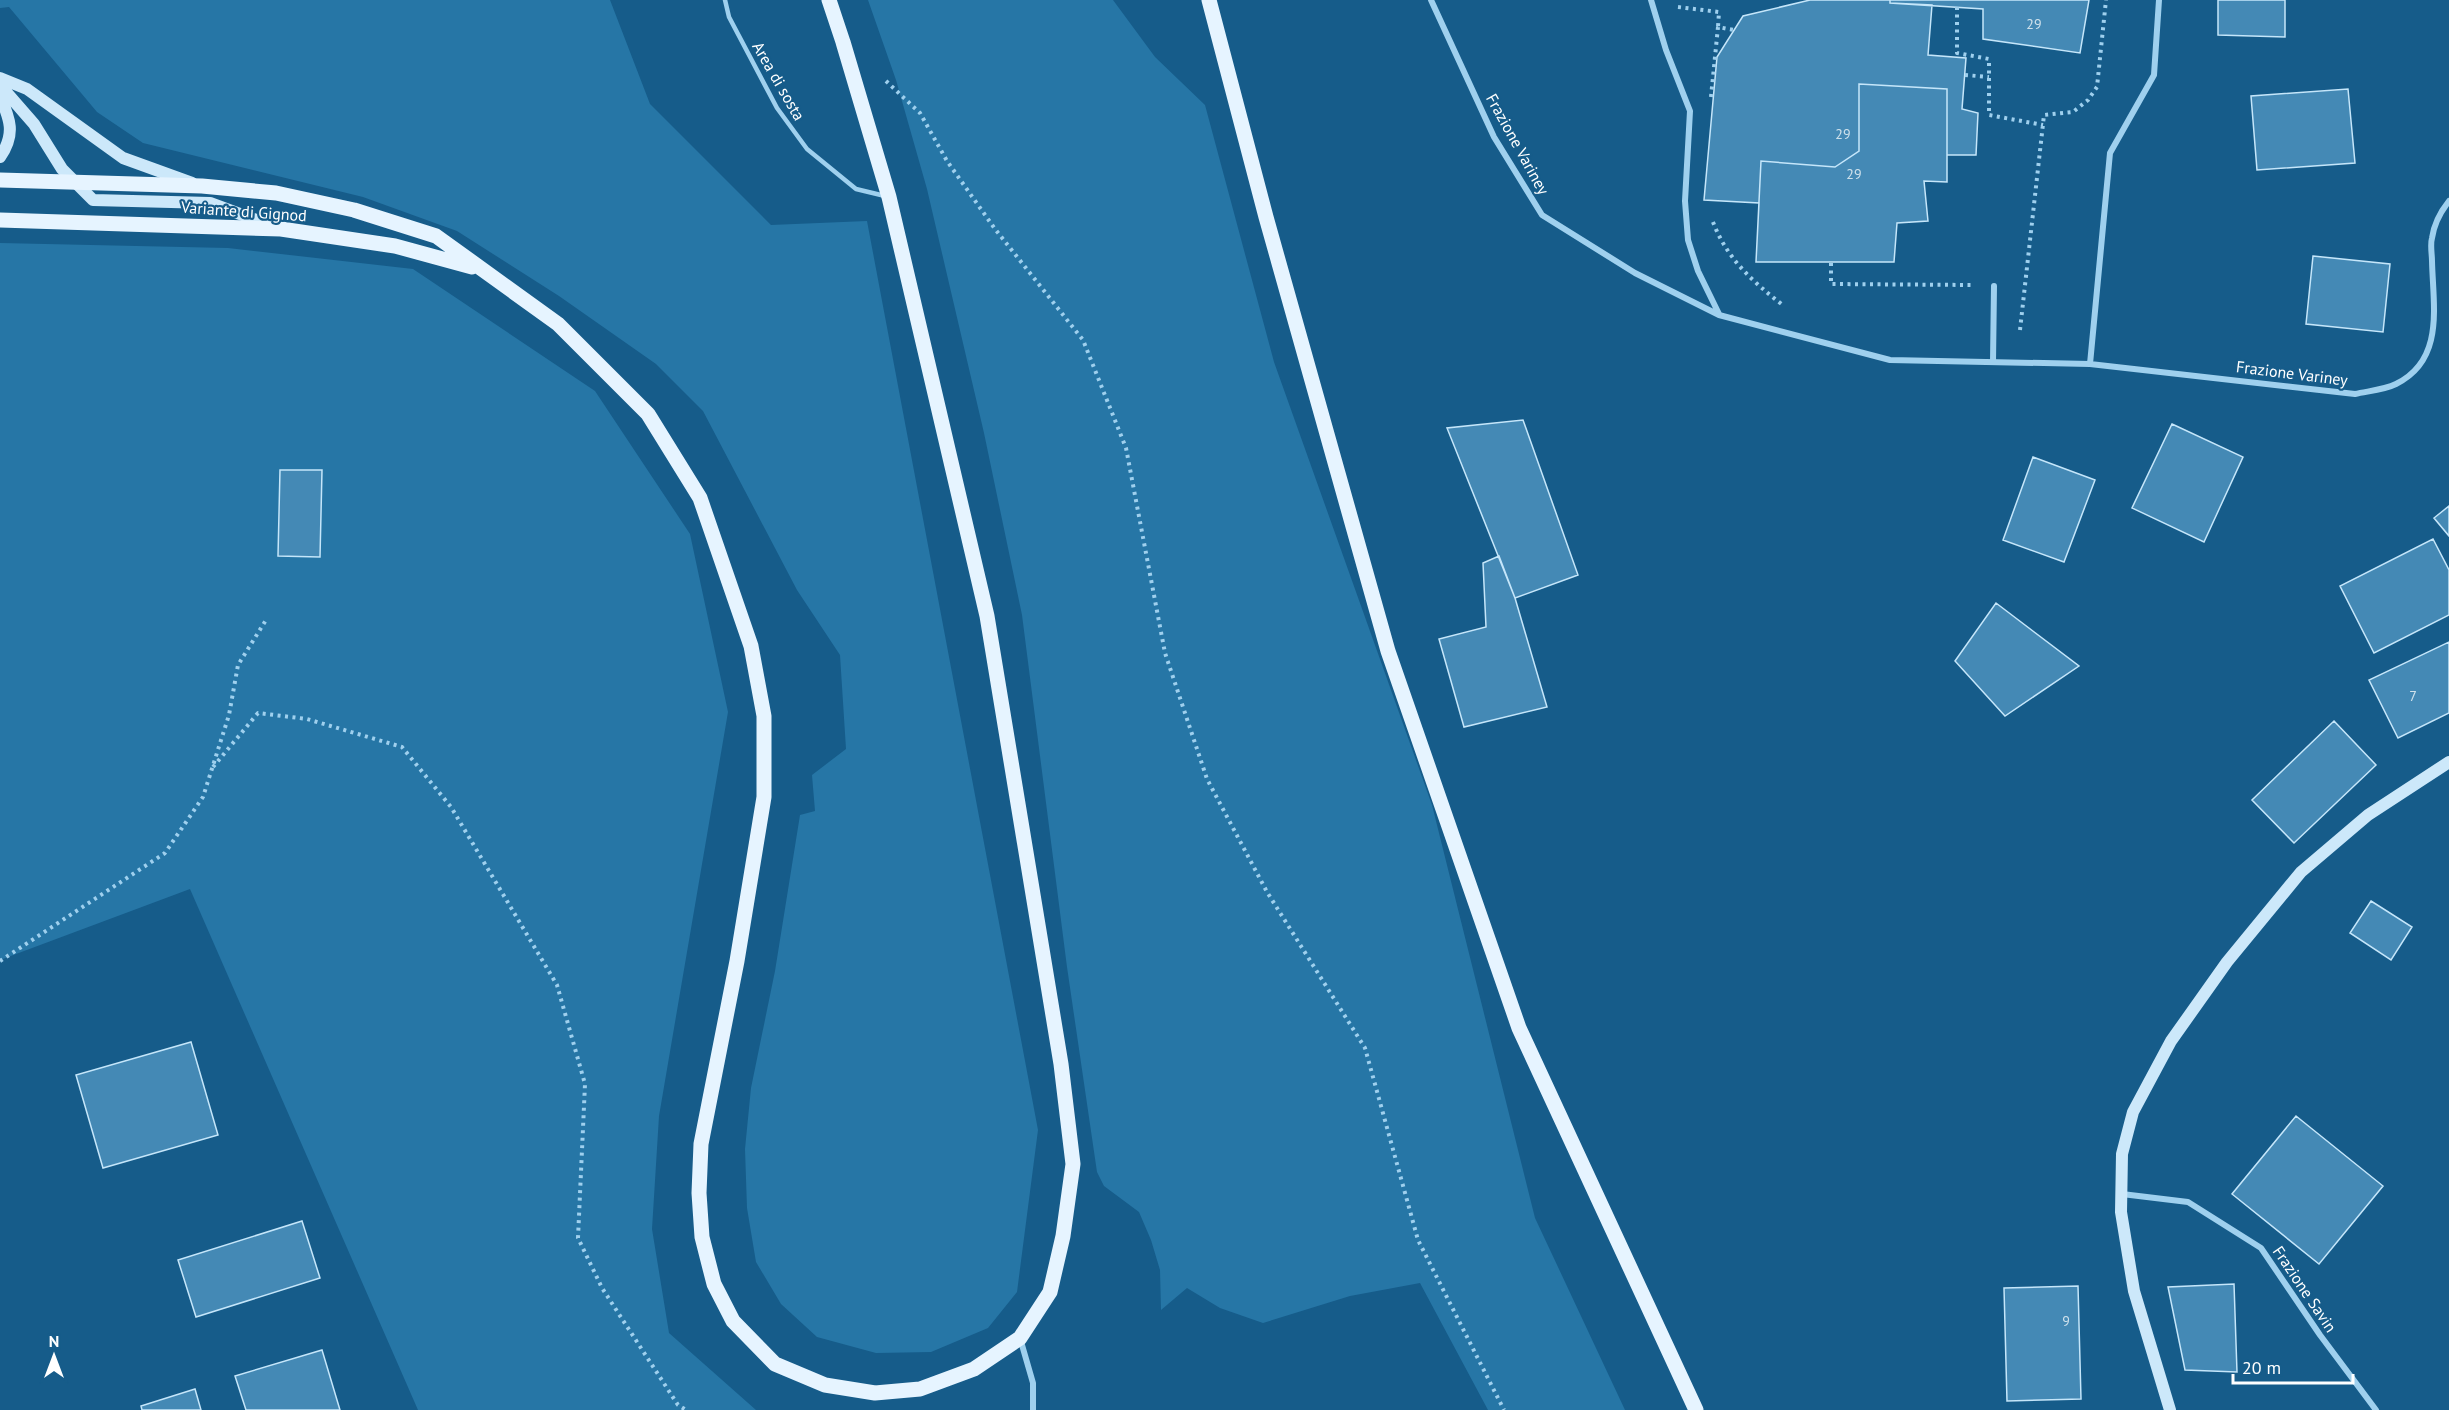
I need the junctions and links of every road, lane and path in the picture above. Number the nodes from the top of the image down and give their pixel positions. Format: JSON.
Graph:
{"nodes":[{"id":1,"x":725,"y":0,"type":"edge"},
{"id":2,"x":828,"y":0,"type":"edge"},
{"id":3,"x":1209,"y":0,"type":"edge"},
{"id":4,"x":1431,"y":0,"type":"edge"},
{"id":5,"x":1651,"y":0,"type":"edge"},
{"id":6,"x":1674,"y":0,"type":"edge"},
{"id":7,"x":2106,"y":0,"type":"edge"},
{"id":8,"x":2159,"y":0,"type":"edge"},
{"id":9,"x":1957,"y":7,"type":"dead end"},
{"id":10,"x":1718,"y":27,"type":"junction"},
{"id":11,"x":1734,"y":30,"type":"dead end"},
{"id":12,"x":1965,"y":75,"type":"dead end"},
{"id":13,"x":882,"y":77,"type":"dead end"},
{"id":14,"x":1989,"y":77,"type":"junction"},
{"id":15,"x":0,"y":78,"type":"edge"},
{"id":16,"x":0,"y":85,"type":"edge"},
{"id":17,"x":0,"y":96,"type":"edge"},
{"id":18,"x":1710,"y":106,"type":"dead end"},
{"id":19,"x":2043,"y":125,"type":"junction"},
{"id":20,"x":0,"y":157,"type":"edge"},
{"id":21,"x":0,"y":180,"type":"edge"},
{"id":22,"x":76,"y":182,"type":"junction"},
{"id":23,"x":202,"y":186,"type":"junction"},
{"id":24,"x":889,"y":197,"type":"junction"},
{"id":25,"x":2449,"y":201,"type":"edge"},
{"id":26,"x":1709,"y":214,"type":"dead end"},
{"id":27,"x":0,"y":220,"type":"edge"},
{"id":28,"x":281,"y":229,"type":"junction"},
{"id":29,"x":1831,"y":263,"type":"dead end"},
{"id":30,"x":481,"y":270,"type":"junction"},
{"id":31,"x":1994,"y":286,"type":"joint"},
{"id":32,"x":1794,"y":310,"type":"dead end"},
{"id":33,"x":1719,"y":315,"type":"junction"},
{"id":34,"x":2019,"y":338,"type":"dead end"},
{"id":35,"x":1993,"y":362,"type":"junction"},
{"id":36,"x":2090,"y":364,"type":"junction"},
{"id":37,"x":266,"y":620,"type":"dead end"},
{"id":38,"x":2449,"y":762,"type":"edge"},
{"id":39,"x":213,"y":767,"type":"junction"},
{"id":40,"x":0,"y":961,"type":"edge"},
{"id":41,"x":2122,"y":1194,"type":"junction"},
{"id":42,"x":1020,"y":1338,"type":"junction"},
{"id":43,"x":686,"y":1410,"type":"edge"},
{"id":44,"x":1034,"y":1410,"type":"edge"},
{"id":45,"x":1504,"y":1410,"type":"edge"},
{"id":46,"x":1696,"y":1410,"type":"edge"},
{"id":47,"x":2170,"y":1410,"type":"edge"},
{"id":48,"x":2376,"y":1410,"type":"edge"}],
"edges":[{"from":1,"to":24,"type":"lane","name":"Area di sosta"},
{"from":2,"to":24,"type":"main road"},
{"from":3,"to":46,"type":"main road"},
{"from":4,"to":33,"type":"street","name":"Frazione Variney"},
{"from":5,"to":33,"type":"street"},
{"from":6,"to":10,"type":"path"},
{"from":7,"to":19,"type":"path"},
{"from":8,"to":36,"type":"street"},
{"from":9,"to":14,"type":"path"},
{"from":10,"to":11,"type":"path"},
{"from":10,"to":18,"type":"path"},
{"from":12,"to":14,"type":"path"},
{"from":13,"to":45,"type":"path"},
{"from":14,"to":19,"type":"path"},
{"from":15,"to":23,"type":"main road"},
{"from":16,"to":22,"type":"main road"},
{"from":17,"to":20,"type":"main road"},
{"from":19,"to":34,"type":"path"},
{"from":21,"to":22,"type":"main road","name":"Variante di Gignod"},
{"from":22,"to":23,"type":"main road","name":"Variante di Gignod"},
{"from":22,"to":28,"type":"main road"},
{"from":23,"to":30,"type":"main road","name":"Variante di Gignod"},
{"from":24,"to":42,"type":"main road"},
{"from":25,"to":36,"type":"street","name":"Frazione Variney"},
{"from":26,"to":32,"type":"path"},
{"from":27,"to":28,"type":"main road","name":"Variante di Gignod"},
{"from":28,"to":30,"type":"main road","name":"Variante di Gignod"},
{"from":29,"to":31,"type":"path"},
{"from":30,"to":42,"type":"main road","name":"Variante di Gignod"},
{"from":31,"to":35,"type":"street"},
{"from":33,"to":35,"type":"street","name":"Frazione Variney"},
{"from":35,"to":36,"type":"street","name":"Frazione Variney"},
{"from":37,"to":39,"type":"path"},
{"from":38,"to":41,"type":"main road"},
{"from":39,"to":40,"type":"path"},
{"from":39,"to":43,"type":"path"},
{"from":41,"to":47,"type":"main road"},
{"from":41,"to":48,"type":"street","name":"Frazione Savin"},
{"from":42,"to":44,"type":"street"}]}
